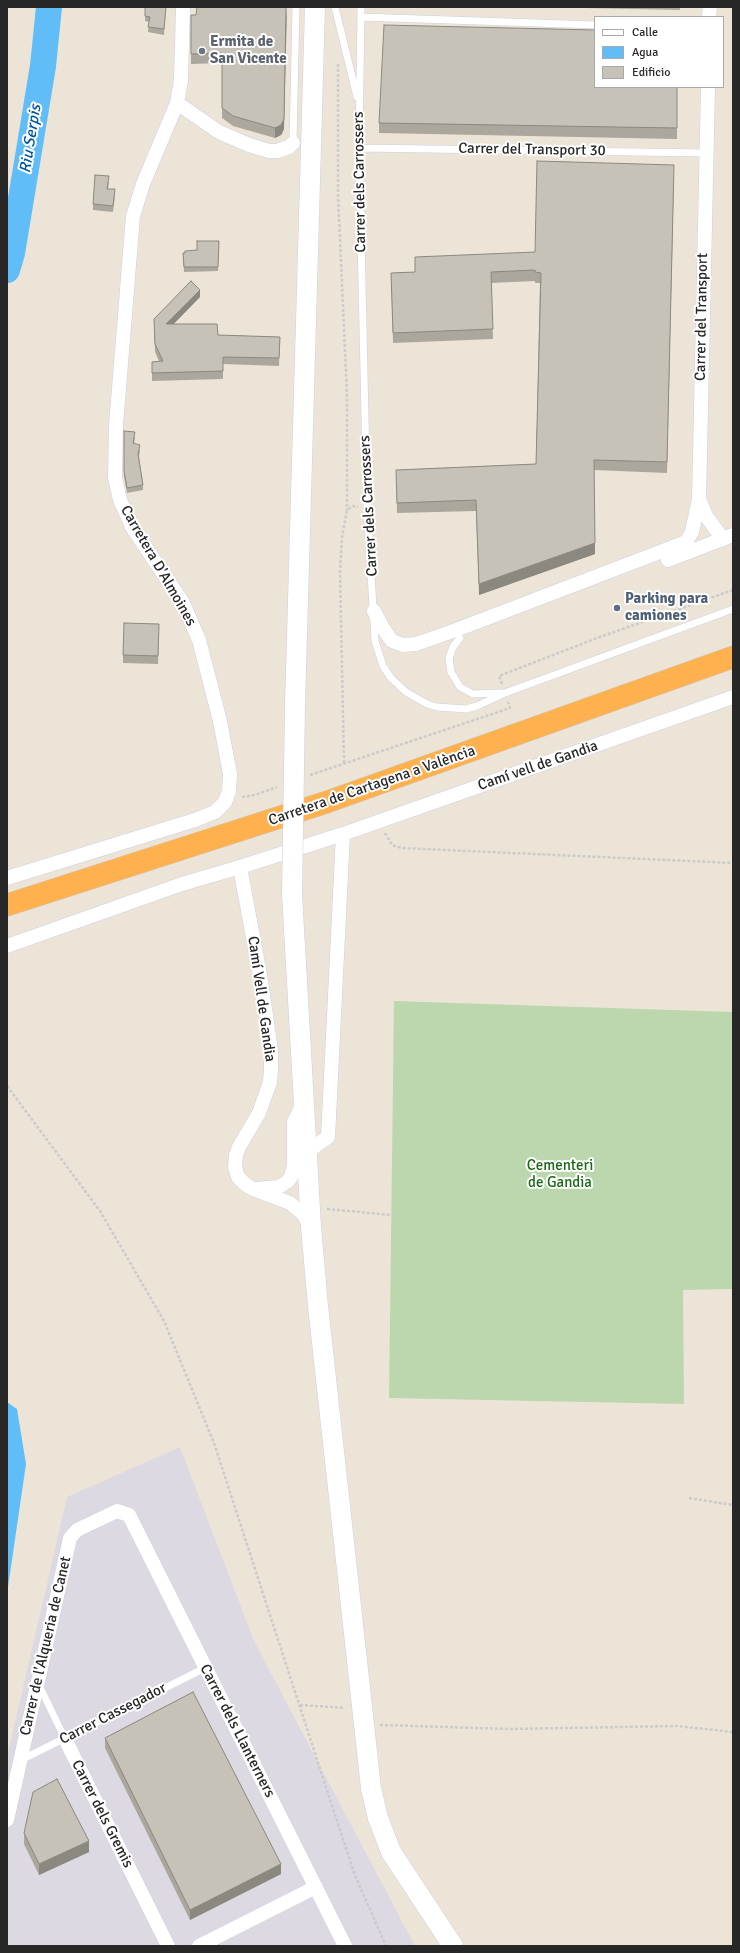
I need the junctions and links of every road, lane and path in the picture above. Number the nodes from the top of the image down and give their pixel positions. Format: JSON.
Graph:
{"nodes":[{"id":1,"x":183,"y":7,"type":"edge"},
{"id":2,"x":296,"y":7,"type":"edge"},
{"id":3,"x":315,"y":7,"type":"edge"},
{"id":4,"x":335,"y":7,"type":"edge"},
{"id":5,"x":361,"y":7,"type":"edge"},
{"id":6,"x":361,"y":17,"type":"junction"},
{"id":7,"x":594,"y":26,"type":"edge"},
{"id":8,"x":343,"y":43,"type":"junction"},
{"id":9,"x":708,"y":88,"type":"edge"},
{"id":10,"x":177,"y":103,"type":"junction"},
{"id":11,"x":359,"y":105,"type":"junction"},
{"id":12,"x":293,"y":142,"type":"joint"},
{"id":13,"x":358,"y":148,"type":"junction"},
{"id":14,"x":706,"y":153,"type":"junction"},
{"id":15,"x":699,"y":499,"type":"junction"},
{"id":16,"x":367,"y":507,"type":"junction"},
{"id":17,"x":347,"y":510,"type":"junction"},
{"id":18,"x":728,"y":537,"type":"edge"},
{"id":19,"x":733,"y":590,"type":"edge"},
{"id":20,"x":733,"y":609,"type":"edge"},
{"id":21,"x":374,"y":611,"type":"junction"},
{"id":22,"x":460,"y":638,"type":"joint"},
{"id":23,"x":733,"y":657,"type":"edge"},
{"id":24,"x":499,"y":676,"type":"dead end"},
{"id":25,"x":505,"y":693,"type":"junction"},
{"id":26,"x":733,"y":697,"type":"edge"},
{"id":27,"x":510,"y":708,"type":"dead end"},
{"id":28,"x":344,"y":763,"type":"junction"},
{"id":29,"x":307,"y":776,"type":"dead end"},
{"id":30,"x":285,"y":784,"type":"dead end"},
{"id":31,"x":228,"y":796,"type":"junction"},
{"id":32,"x":380,"y":821,"type":"junction"},
{"id":33,"x":343,"y":834,"type":"junction"},
{"id":34,"x":733,"y":864,"type":"edge"},
{"id":35,"x":240,"y":868,"type":"junction"},
{"id":36,"x":7,"y":878,"type":"edge"},
{"id":37,"x":7,"y":904,"type":"edge"},
{"id":38,"x":7,"y":946,"type":"edge"},
{"id":39,"x":7,"y":1086,"type":"edge"},
{"id":40,"x":302,"y":1104,"type":"junction"},
{"id":41,"x":307,"y":1152,"type":"junction"},
{"id":42,"x":253,"y":1189,"type":"junction"},
{"id":43,"x":391,"y":1215,"type":"dead end"},
{"id":44,"x":310,"y":1217,"type":"junction"},
{"id":45,"x":689,"y":1498,"type":"dead end"},
{"id":46,"x":733,"y":1505,"type":"edge"},
{"id":47,"x":129,"y":1515,"type":"joint"},
{"id":48,"x":205,"y":1668,"type":"junction"},
{"id":49,"x":37,"y":1682,"type":"junction"},
{"id":50,"x":300,"y":1705,"type":"junction"},
{"id":51,"x":364,"y":1717,"type":"junction"},
{"id":52,"x":733,"y":1732,"type":"edge"},
{"id":53,"x":65,"y":1739,"type":"junction"},
{"id":54,"x":20,"y":1760,"type":"junction"},
{"id":55,"x":7,"y":1820,"type":"edge"},
{"id":56,"x":316,"y":1887,"type":"junction"},
{"id":57,"x":168,"y":1946,"type":"edge"},
{"id":58,"x":199,"y":1946,"type":"edge"},
{"id":59,"x":345,"y":1946,"type":"edge"},
{"id":60,"x":386,"y":1946,"type":"edge"},
{"id":61,"x":453,"y":1946,"type":"edge"}],
"edges":[{"from":1,"to":10,"type":"street","name":"Carretera D'Almoines"},
{"from":2,"to":12,"type":"lane"},
{"from":3,"to":40,"type":"main road","bridge":true},
{"from":4,"to":8,"type":"lane"},
{"from":5,"to":6,"type":"lane","name":"Carrer dels Carrossers"},
{"from":6,"to":7,"type":"lane"},
{"from":6,"to":11,"type":"lane","name":"Carrer dels Carrossers"},
{"from":8,"to":11,"type":"lane"},
{"from":8,"to":17,"type":"path"},
{"from":9,"to":14,"type":"street","name":"Carrer del Transport"},
{"from":10,"to":12,"type":"street"},
{"from":10,"to":31,"type":"street","name":"Carretera D'Almoines"},
{"from":11,"to":13,"type":"lane","name":"Carrer dels Carrossers"},
{"from":13,"to":14,"type":"lane","name":"Carrer del Transport 30"},
{"from":13,"to":16,"type":"lane","name":"Carrer dels Carrossers"},
{"from":14,"to":15,"type":"street","name":"Carrer del Transport"},
{"from":15,"to":18,"type":"street","name":"Carrer del Transport"},
{"from":15,"to":21,"type":"street","name":"Carrer dels Carrossers"},
{"from":16,"to":17,"type":"path"},
{"from":16,"to":21,"type":"lane","name":"Carrer dels Carrossers"},
{"from":17,"to":28,"type":"path"},
{"from":18,"to":22,"type":"street"},
{"from":19,"to":24,"type":"path"},
{"from":20,"to":25,"type":"lane"},
{"from":21,"to":25,"type":"lane"},
{"from":22,"to":25,"type":"lane"},
{"from":23,"to":37,"type":"highway","name":"Carretera de Cartagena a València"},
{"from":26,"to":32,"type":"street","name":"Camí vell de Gandia"},
{"from":27,"to":28,"type":"path"},
{"from":28,"to":29,"type":"path"},
{"from":30,"to":31,"type":"path"},
{"from":31,"to":36,"type":"street"},
{"from":32,"to":33,"type":"street","name":"Camí vell de Gandia"},
{"from":32,"to":34,"type":"path"},
{"from":33,"to":35,"type":"street","name":"Camí vell de Gandia"},
{"from":33,"to":41,"type":"street"},
{"from":35,"to":38,"type":"street","name":"Camí vell de Gandia"},
{"from":35,"to":42,"type":"street","name":"Camí Vell de Gandia"},
{"from":39,"to":50,"type":"path"},
{"from":40,"to":41,"type":"main road"},
{"from":40,"to":42,"type":"street"},
{"from":41,"to":44,"type":"main road"},
{"from":42,"to":44,"type":"street","name":"Camí Vell de Gandia"},
{"from":43,"to":44,"type":"path"},
{"from":44,"to":51,"type":"main road"},
{"from":45,"to":46,"type":"path"},
{"from":47,"to":48,"type":"street","name":"Carrer dels Llanterners"},
{"from":47,"to":49,"type":"street","name":"Carrer de l'Alqueria de Canet"},
{"from":48,"to":53,"type":"lane","name":"Carrer Cassegador"},
{"from":48,"to":56,"type":"street","name":"Carrer dels Llanterners"},
{"from":49,"to":53,"type":"lane","name":"Carrer dels Gremis"},
{"from":49,"to":54,"type":"street","name":"Carrer de l'Alqueria de Canet"},
{"from":50,"to":51,"type":"path"},
{"from":50,"to":60,"type":"path"},
{"from":51,"to":52,"type":"path"},
{"from":51,"to":61,"type":"main road"},
{"from":53,"to":54,"type":"lane","name":"Carrer Cassegador"},
{"from":53,"to":57,"type":"street","name":"Carrer dels Gremis"},
{"from":54,"to":55,"type":"street","name":"Carrer de l'Alqueria de Canet"},
{"from":56,"to":58,"type":"street"},
{"from":56,"to":59,"type":"street","name":"Carrer dels Llanterners"}]}
